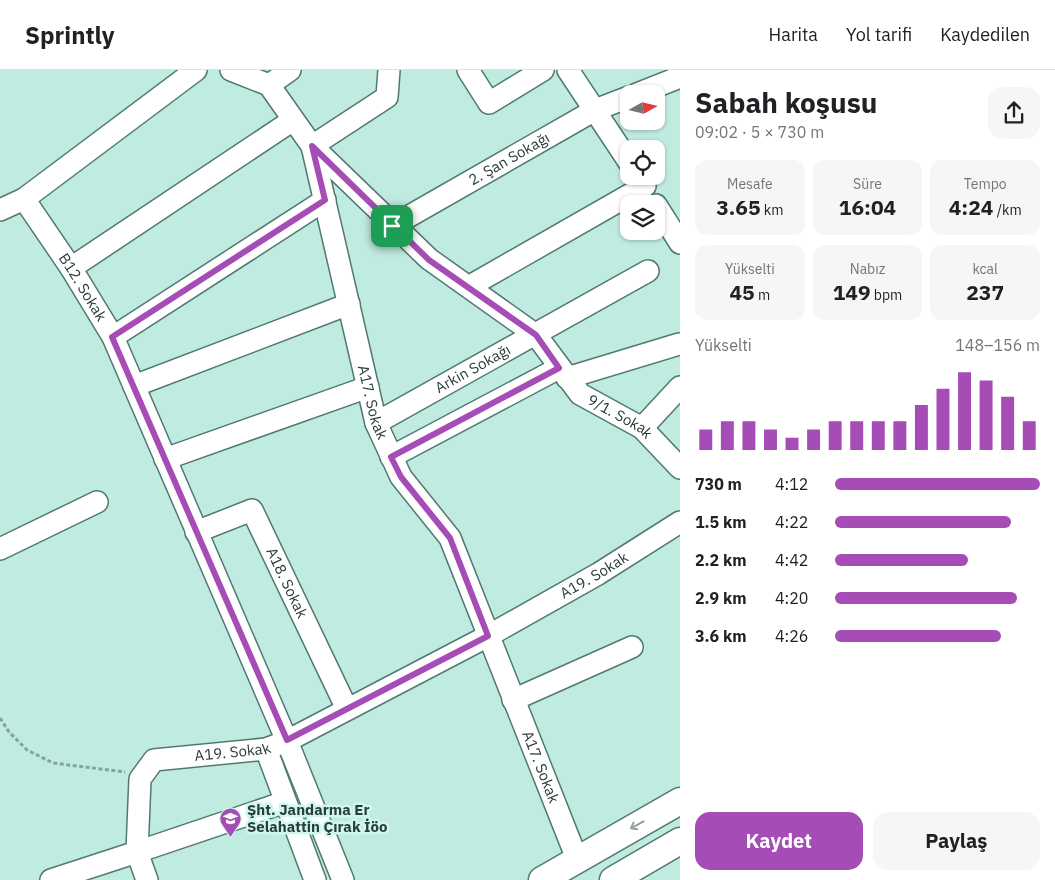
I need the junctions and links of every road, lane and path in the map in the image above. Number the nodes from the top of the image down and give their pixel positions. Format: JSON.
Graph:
{"nodes":[{"id":1,"x":196,"y":70,"type":"edge"},
{"id":2,"x":230,"y":70,"type":"edge"},
{"id":3,"x":290,"y":70,"type":"edge"},
{"id":4,"x":389,"y":70,"type":"edge"},
{"id":5,"x":468,"y":70,"type":"edge"},
{"id":6,"x":543,"y":70,"type":"edge"},
{"id":7,"x":568,"y":70,"type":"edge"},
{"id":8,"x":668,"y":77,"type":"edge"},
{"id":9,"x":269,"y":85,"type":"junction"},
{"id":10,"x":653,"y":85,"type":"edge"},
{"id":11,"x":620,"y":100,"type":"edge"},
{"id":12,"x":595,"y":110,"type":"junction"},
{"id":13,"x":292,"y":120,"type":"junction"},
{"id":14,"x":312,"y":146,"type":"junction"},
{"id":15,"x":620,"y":148,"type":"edge"},
{"id":16,"x":649,"y":193,"type":"edge"},
{"id":17,"x":24,"y":198,"type":"junction"},
{"id":18,"x":325,"y":200,"type":"junction"},
{"id":19,"x":0,"y":210,"type":"edge"},
{"id":20,"x":392,"y":226,"type":"junction"},
{"id":21,"x":680,"y":243,"type":"edge"},
{"id":22,"x":72,"y":268,"type":"junction"},
{"id":23,"x":648,"y":271,"type":"dead end"},
{"id":24,"x":470,"y":286,"type":"junction"},
{"id":25,"x":349,"y":304,"type":"junction"},
{"id":26,"x":536,"y":335,"type":"junction"},
{"id":27,"x":112,"y":337,"type":"junction"},
{"id":28,"x":679,"y":344,"type":"dead end"},
{"id":29,"x":563,"y":373,"type":"junction"},
{"id":30,"x":134,"y":386,"type":"junction"},
{"id":31,"x":368,"y":387,"type":"junction"},
{"id":32,"x":680,"y":387,"type":"edge"},
{"id":33,"x":376,"y":422,"type":"junction"},
{"id":34,"x":642,"y":428,"type":"junction"},
{"id":35,"x":391,"y":457,"type":"junction"},
{"id":36,"x":165,"y":459,"type":"junction"},
{"id":37,"x":680,"y":468,"type":"edge"},
{"id":38,"x":97,"y":502,"type":"dead end"},
{"id":39,"x":680,"y":522,"type":"edge"},
{"id":40,"x":196,"y":532,"type":"junction"},
{"id":41,"x":0,"y":549,"type":"edge"},
{"id":42,"x":488,"y":636,"type":"junction"},
{"id":43,"x":632,"y":647,"type":"dead end"},
{"id":44,"x":513,"y":700,"type":"junction"},
{"id":45,"x":347,"y":709,"type":"junction"},
{"id":46,"x":0,"y":718,"type":"edge"},
{"id":47,"x":287,"y":740,"type":"junction"},
{"id":48,"x":266,"y":749,"type":"junction"},
{"id":49,"x":140,"y":779,"type":"junction"},
{"id":50,"x":680,"y":801,"type":"edge"},
{"id":51,"x":285,"y":802,"type":"junction"},
{"id":52,"x":680,"y":841,"type":"edge"},
{"id":53,"x":138,"y":852,"type":"junction"},
{"id":54,"x":577,"y":859,"type":"junction"},
{"id":55,"x":646,"y":862,"type":"junction"},
{"id":56,"x":51,"y":880,"type":"edge"},
{"id":57,"x":147,"y":880,"type":"edge"},
{"id":58,"x":315,"y":880,"type":"edge"},
{"id":59,"x":342,"y":880,"type":"edge"},
{"id":60,"x":542,"y":880,"type":"edge"},
{"id":61,"x":613,"y":880,"type":"edge"},
{"id":62,"x":626,"y":880,"type":"edge"}],
"edges":[{"from":1,"to":17,"type":"street"},
{"from":2,"to":9,"type":"street"},
{"from":3,"to":9,"type":"street"},
{"from":4,"to":14,"type":"street"},
{"from":5,"to":6,"type":"street"},
{"from":7,"to":12,"type":"street"},
{"from":8,"to":10,"type":"street"},
{"from":9,"to":13,"type":"street","name":"9/1. Sokak"},
{"from":11,"to":12,"type":"street","name":"2. Şan Sokağı"},
{"from":12,"to":15,"type":"street"},
{"from":12,"to":20,"type":"street","name":"2. Şan Sokağı"},
{"from":13,"to":14,"type":"street","name":"9/1. Sokak"},
{"from":13,"to":22,"type":"street"},
{"from":14,"to":18,"type":"street","name":"A17. Sokak"},
{"from":14,"to":20,"type":"street","name":"9/1. Sokak"},
{"from":16,"to":21,"type":"street"},
{"from":16,"to":24,"type":"street"},
{"from":17,"to":19,"type":"street"},
{"from":17,"to":22,"type":"street","name":"B12. Sokak"},
{"from":18,"to":25,"type":"street","name":"A17. Sokak"},
{"from":18,"to":27,"type":"street"},
{"from":20,"to":24,"type":"street","name":"9/1. Sokak"},
{"from":22,"to":27,"type":"street","name":"B12. Sokak"},
{"from":23,"to":26,"type":"street","name":"Arkin Sokağı"},
{"from":24,"to":26,"type":"street","name":"9/1. Sokak"},
{"from":25,"to":30,"type":"street"},
{"from":25,"to":31,"type":"street","name":"A17. Sokak"},
{"from":26,"to":29,"type":"street","name":"9/1. Sokak"},
{"from":26,"to":33,"type":"street","name":"Arkin Sokağı"},
{"from":27,"to":30,"type":"street","name":"B12. Sokak"},
{"from":28,"to":29,"type":"street"},
{"from":29,"to":34,"type":"street","name":"9/1. Sokak"},
{"from":29,"to":35,"type":"street"},
{"from":30,"to":36,"type":"street","name":"B12. Sokak"},
{"from":31,"to":33,"type":"street","name":"A17. Sokak"},
{"from":31,"to":36,"type":"street"},
{"from":32,"to":34,"type":"street"},
{"from":33,"to":35,"type":"street","name":"A17. Sokak"},
{"from":34,"to":37,"type":"street","name":"9/1. Sokak"},
{"from":35,"to":42,"type":"street","name":"A17. Sokak"},
{"from":36,"to":40,"type":"street","name":"B12. Sokak"},
{"from":38,"to":41,"type":"street"},
{"from":39,"to":42,"type":"street","name":"A19. Sokak"},
{"from":40,"to":45,"type":"street","name":"A18. Sokak"},
{"from":40,"to":47,"type":"street","name":"B12. Sokak"},
{"from":42,"to":44,"type":"street","name":"A17. Sokak"},
{"from":42,"to":45,"type":"street","name":"A19. Sokak"},
{"from":43,"to":44,"type":"street"},
{"from":44,"to":54,"type":"street","name":"A17. Sokak"},
{"from":45,"to":47,"type":"street","name":"A19. Sokak"},
{"from":46,"to":49,"type":"path"},
{"from":47,"to":48,"type":"street","name":"A19. Sokak"},
{"from":47,"to":59,"type":"street","name":"B12. Sokak"},
{"from":48,"to":49,"type":"street","name":"A19. Sokak"},
{"from":48,"to":51,"type":"street"},
{"from":49,"to":53,"type":"street"},
{"from":50,"to":54,"type":"main road","one_way":true},
{"from":51,"to":53,"type":"street"},
{"from":51,"to":58,"type":"street"},
{"from":52,"to":55,"type":"main road"},
{"from":53,"to":56,"type":"street"},
{"from":53,"to":57,"type":"street"},
{"from":54,"to":60,"type":"main road"},
{"from":55,"to":61,"type":"main road"},
{"from":55,"to":62,"type":"main road"}]}
